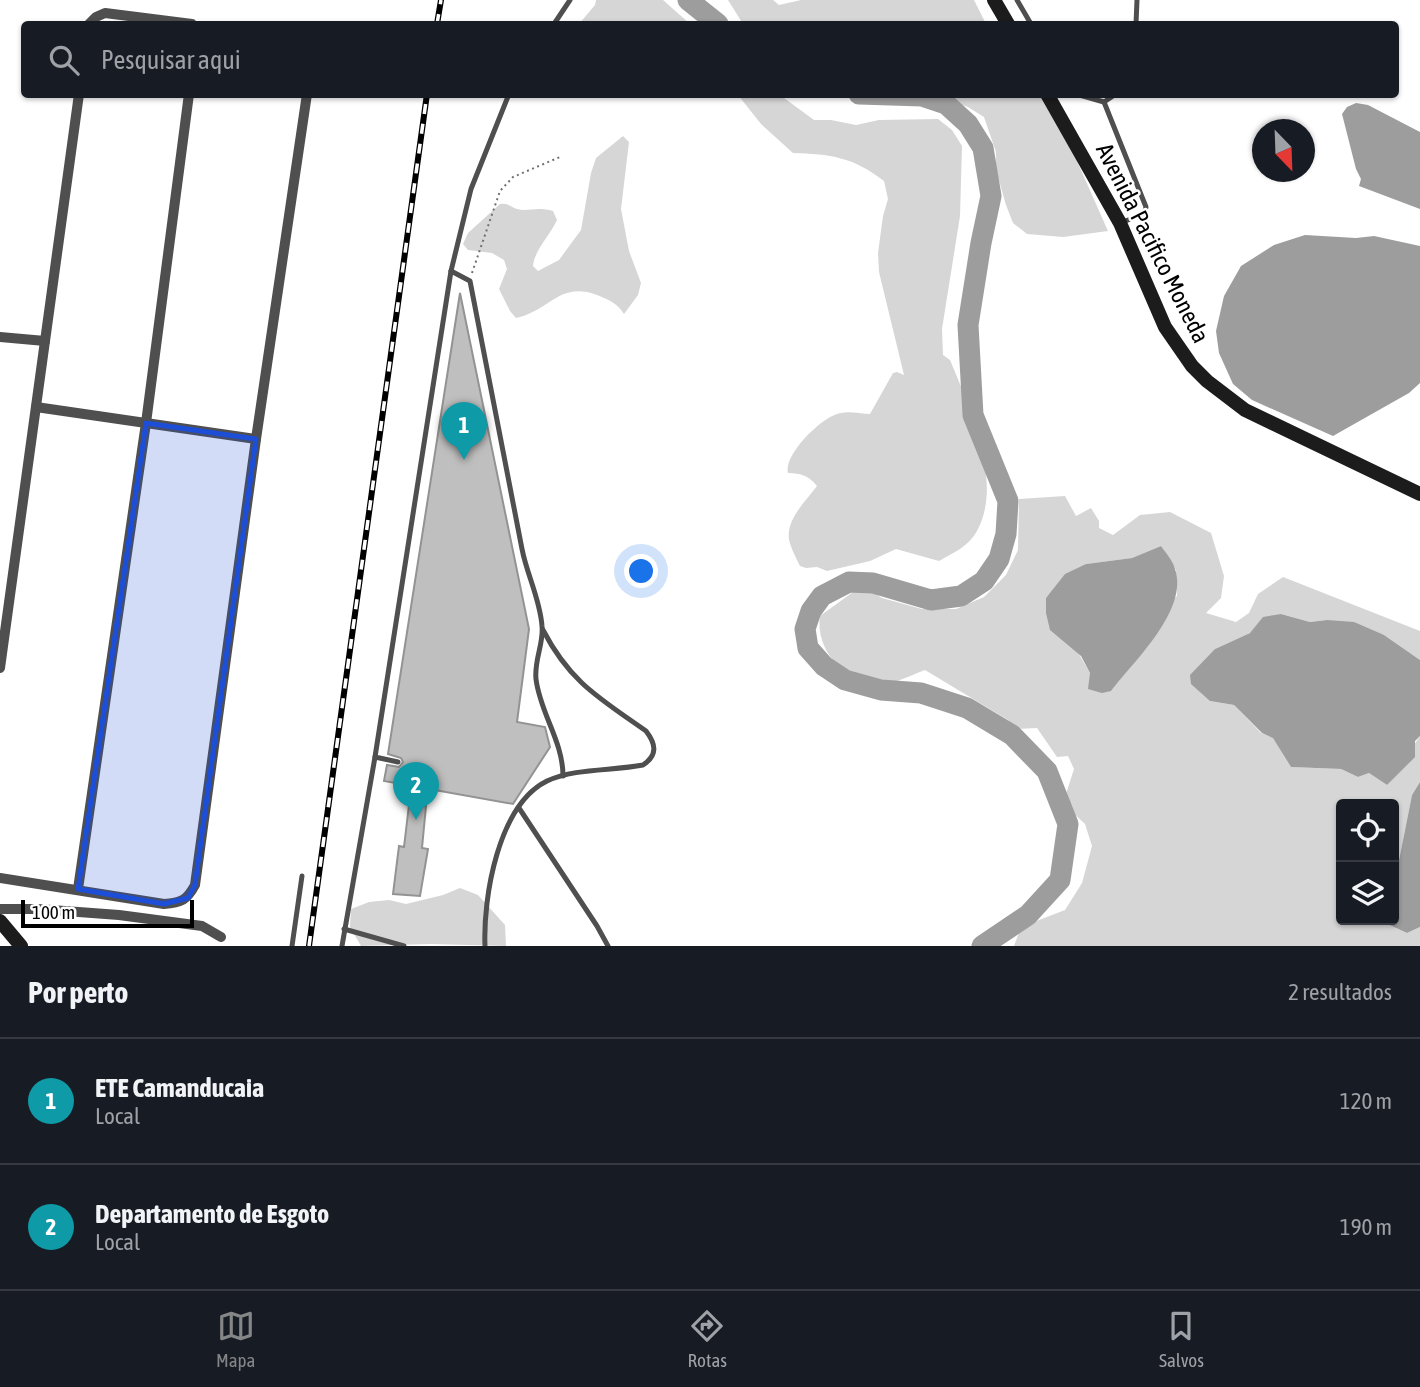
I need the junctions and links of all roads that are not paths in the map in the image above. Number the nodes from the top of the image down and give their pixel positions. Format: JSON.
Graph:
{"nodes":[{"id":1,"x":570,"y":0,"type":"edge"},
{"id":2,"x":994,"y":0,"type":"edge"},
{"id":3,"x":1017,"y":0,"type":"edge"},
{"id":4,"x":1137,"y":0,"type":"edge"},
{"id":5,"x":92,"y":21,"type":"edge"},
{"id":6,"x":168,"y":21,"type":"edge"},
{"id":7,"x":556,"y":21,"type":"edge"},
{"id":8,"x":1006,"y":21,"type":"edge"},
{"id":9,"x":1029,"y":21,"type":"edge"},
{"id":10,"x":1136,"y":21,"type":"edge"},
{"id":11,"x":78,"y":98,"type":"edge"},
{"id":12,"x":188,"y":98,"type":"edge"},
{"id":13,"x":306,"y":98,"type":"edge"},
{"id":14,"x":507,"y":98,"type":"edge"},
{"id":15,"x":1049,"y":98,"type":"edge"},
{"id":16,"x":1090,"y":98,"type":"edge"},
{"id":17,"x":1110,"y":98,"type":"edge"},
{"id":18,"x":1104,"y":102,"type":"junction"},
{"id":19,"x":1120,"y":223,"type":"junction"},
{"id":20,"x":451,"y":271,"type":"junction"},
{"id":21,"x":0,"y":337,"type":"edge"},
{"id":22,"x":45,"y":341,"type":"junction"},
{"id":23,"x":36,"y":407,"type":"junction"},
{"id":24,"x":146,"y":423,"type":"junction"},
{"id":25,"x":256,"y":439,"type":"junction"},
{"id":26,"x":1420,"y":494,"type":"edge"},
{"id":27,"x":543,"y":629,"type":"junction"},
{"id":28,"x":0,"y":668,"type":"edge"},
{"id":29,"x":375,"y":757,"type":"junction"},
{"id":30,"x":398,"y":762,"type":"dead end"},
{"id":31,"x":562,"y":776,"type":"junction"},
{"id":32,"x":519,"y":808,"type":"junction"},
{"id":33,"x":302,"y":876,"type":"dead end"},
{"id":34,"x":0,"y":878,"type":"edge"},
{"id":35,"x":79,"y":889,"type":"junction"},
{"id":36,"x":0,"y":909,"type":"edge"},
{"id":37,"x":0,"y":921,"type":"edge"},
{"id":38,"x":344,"y":929,"type":"junction"},
{"id":39,"x":221,"y":937,"type":"dead end"},
{"id":40,"x":21,"y":946,"type":"edge"},
{"id":41,"x":292,"y":946,"type":"edge"},
{"id":42,"x":342,"y":946,"type":"edge"},
{"id":43,"x":404,"y":946,"type":"edge"},
{"id":44,"x":485,"y":946,"type":"edge"},
{"id":45,"x":608,"y":946,"type":"edge"}],
"edges":[{"from":1,"to":7,"type":"lane"},
{"from":2,"to":8,"type":"street"},
{"from":3,"to":9,"type":"lane"},
{"from":4,"to":10,"type":"lane"},
{"from":5,"to":6,"type":"street"},
{"from":11,"to":22,"type":"street"},
{"from":12,"to":24,"type":"street"},
{"from":13,"to":25,"type":"street"},
{"from":14,"to":20,"type":"lane"},
{"from":15,"to":19,"type":"street","name":"Avenida Pacifico Moneda"},
{"from":16,"to":18,"type":"lane"},
{"from":17,"to":18,"type":"lane"},
{"from":18,"to":19,"type":"lane"},
{"from":19,"to":26,"type":"street","name":"Avenida Pacifico Moneda"},
{"from":20,"to":27,"type":"lane"},
{"from":20,"to":29,"type":"lane"},
{"from":21,"to":22,"type":"street"},
{"from":22,"to":23,"type":"street"},
{"from":23,"to":24,"type":"street"},
{"from":23,"to":28,"type":"street"},
{"from":24,"to":25,"type":"street"},
{"from":24,"to":35,"type":"street"},
{"from":25,"to":35,"type":"street"},
{"from":27,"to":31,"type":"lane"},
{"from":27,"to":31,"type":"lane"},
{"from":29,"to":30,"type":"lane"},
{"from":29,"to":38,"type":"lane"},
{"from":31,"to":32,"type":"lane"},
{"from":32,"to":44,"type":"lane"},
{"from":32,"to":45,"type":"lane"},
{"from":33,"to":41,"type":"lane"},
{"from":34,"to":35,"type":"street"},
{"from":36,"to":39,"type":"street"},
{"from":37,"to":40,"type":"street"},
{"from":38,"to":42,"type":"lane"},
{"from":38,"to":43,"type":"lane"}]}
